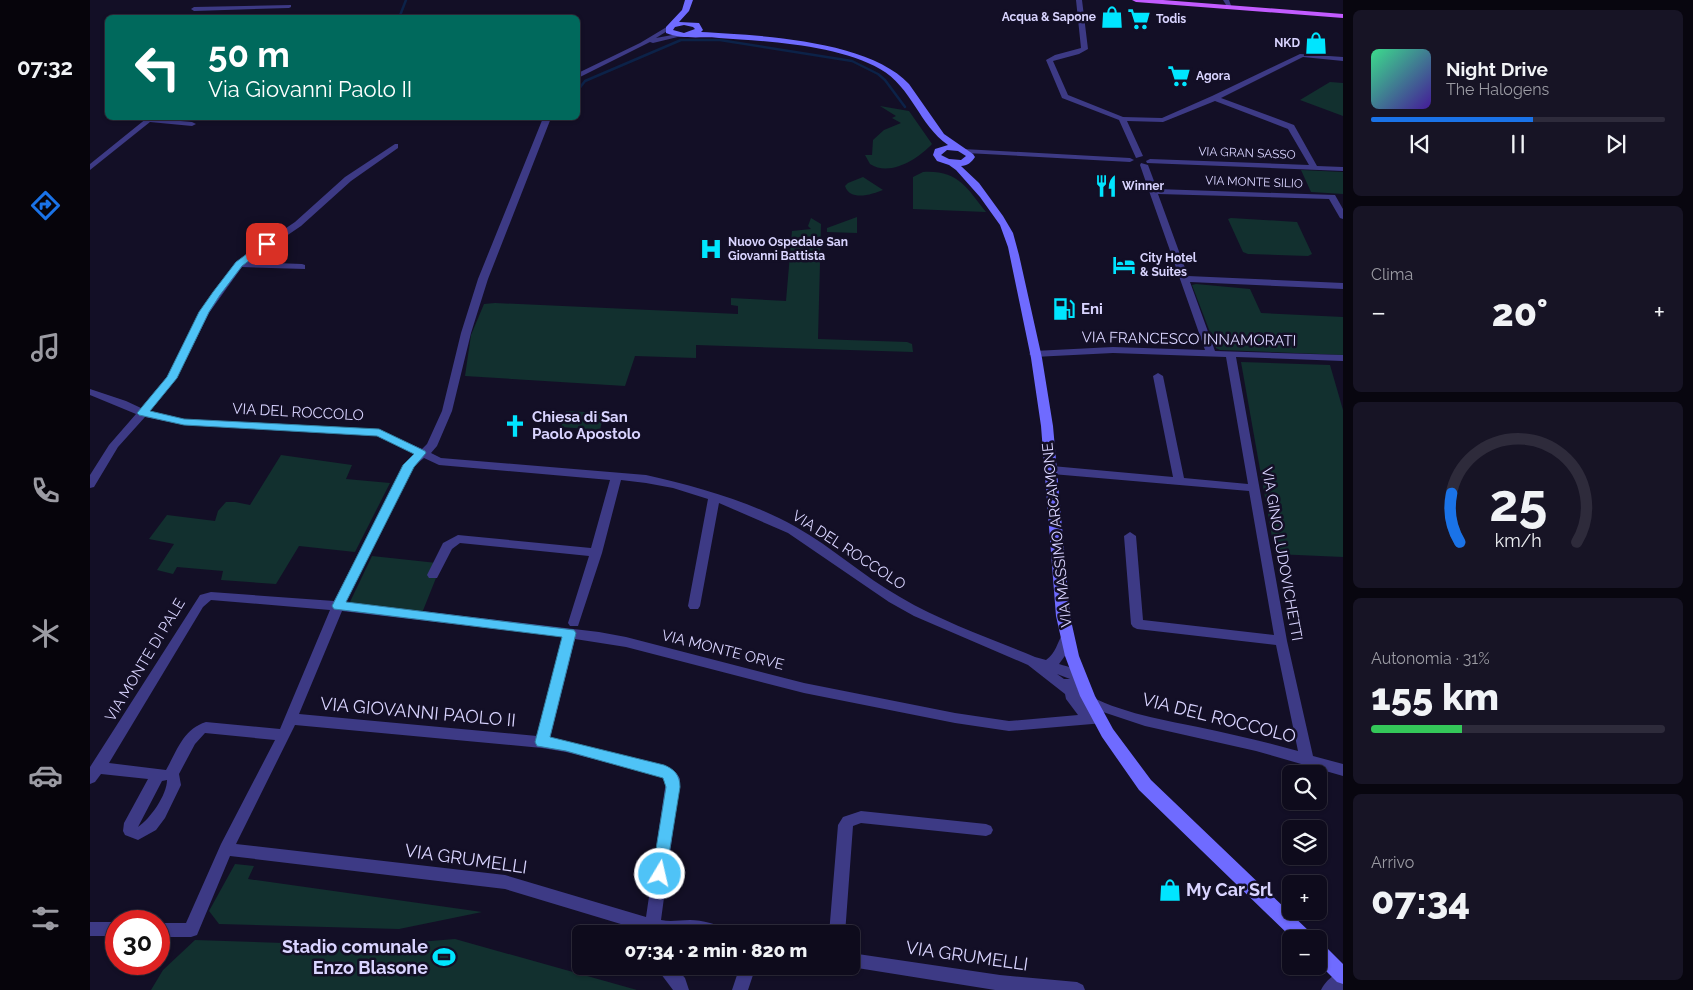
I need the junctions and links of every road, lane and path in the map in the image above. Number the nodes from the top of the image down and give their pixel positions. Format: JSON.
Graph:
{"nodes":[{"id":1,"x":198,"y":0,"type":"edge"},
{"id":2,"x":689,"y":0,"type":"edge"},
{"id":3,"x":1079,"y":0,"type":"edge"},
{"id":4,"x":1136,"y":0,"type":"edge"},
{"id":5,"x":1228,"y":4,"type":"edge"},
{"id":6,"x":289,"y":6,"type":"dead end"},
{"id":7,"x":194,"y":9,"type":"junction"},
{"id":8,"x":685,"y":11,"type":"junction"},
{"id":9,"x":191,"y":15,"type":"edge"},
{"id":10,"x":1343,"y":16,"type":"edge"},
{"id":11,"x":670,"y":27,"type":"junction"},
{"id":12,"x":698,"y":27,"type":"junction"},
{"id":13,"x":692,"y":34,"type":"junction"},
{"id":14,"x":684,"y":35,"type":"junction"},
{"id":15,"x":726,"y":35,"type":"junction"},
{"id":16,"x":642,"y":44,"type":"junction"},
{"id":17,"x":1343,"y":59,"type":"edge"},
{"id":18,"x":580,"y":75,"type":"edge"},
{"id":19,"x":1215,"y":98,"type":"junction"},
{"id":20,"x":1122,"y":119,"type":"junction"},
{"id":21,"x":149,"y":120,"type":"edge"},
{"id":22,"x":158,"y":120,"type":"edge"},
{"id":23,"x":546,"y":120,"type":"edge"},
{"id":24,"x":192,"y":124,"type":"dead end"},
{"id":25,"x":940,"y":134,"type":"junction"},
{"id":26,"x":395,"y":146,"type":"dead end"},
{"id":27,"x":940,"y":150,"type":"junction"},
{"id":28,"x":968,"y":155,"type":"junction"},
{"id":29,"x":1140,"y":156,"type":"junction"},
{"id":30,"x":1130,"y":160,"type":"junction"},
{"id":31,"x":952,"y":163,"type":"junction"},
{"id":32,"x":1147,"y":163,"type":"junction"},
{"id":33,"x":1314,"y":167,"type":"junction"},
{"id":34,"x":90,"y":168,"type":"edge"},
{"id":35,"x":1343,"y":169,"type":"edge"},
{"id":36,"x":971,"y":179,"type":"junction"},
{"id":37,"x":1153,"y":191,"type":"junction"},
{"id":38,"x":1343,"y":216,"type":"edge"},
{"id":39,"x":239,"y":264,"type":"junction"},
{"id":40,"x":302,"y":267,"type":"dead end"},
{"id":41,"x":1185,"y":279,"type":"junction"},
{"id":42,"x":1343,"y":286,"type":"edge"},
{"id":43,"x":1211,"y":352,"type":"junction"},
{"id":44,"x":1230,"y":353,"type":"junction"},
{"id":45,"x":1034,"y":354,"type":"junction"},
{"id":46,"x":1343,"y":358,"type":"edge"},
{"id":47,"x":1158,"y":376,"type":"dead end"},
{"id":48,"x":90,"y":392,"type":"edge"},
{"id":49,"x":143,"y":413,"type":"junction"},
{"id":50,"x":421,"y":453,"type":"junction"},
{"id":51,"x":1052,"y":470,"type":"junction"},
{"id":52,"x":617,"y":476,"type":"junction"},
{"id":53,"x":1179,"y":481,"type":"junction"},
{"id":54,"x":90,"y":484,"type":"edge"},
{"id":55,"x":1254,"y":488,"type":"junction"},
{"id":56,"x":714,"y":498,"type":"junction"},
{"id":57,"x":1130,"y":536,"type":"dead end"},
{"id":58,"x":596,"y":554,"type":"junction"},
{"id":59,"x":433,"y":575,"type":"dead end"},
{"id":60,"x":338,"y":606,"type":"junction"},
{"id":61,"x":694,"y":606,"type":"dead end"},
{"id":62,"x":572,"y":628,"type":"junction"},
{"id":63,"x":1067,"y":636,"type":"junction"},
{"id":64,"x":1281,"y":641,"type":"junction"},
{"id":65,"x":1031,"y":662,"type":"junction"},
{"id":66,"x":1049,"y":666,"type":"junction"},
{"id":67,"x":1081,"y":679,"type":"junction"},
{"id":68,"x":1062,"y":684,"type":"junction"},
{"id":69,"x":1091,"y":703,"type":"junction"},
{"id":70,"x":1093,"y":719,"type":"junction"},
{"id":71,"x":290,"y":720,"type":"junction"},
{"id":72,"x":284,"y":735,"type":"junction"},
{"id":73,"x":542,"y":742,"type":"junction"},
{"id":74,"x":1307,"y":759,"type":"junction"},
{"id":75,"x":1343,"y":770,"type":"edge"},
{"id":76,"x":94,"y":773,"type":"edge"},
{"id":77,"x":986,"y":830,"type":"dead end"},
{"id":78,"x":226,"y":849,"type":"junction"},
{"id":79,"x":637,"y":925,"type":"edge"},
{"id":80,"x":653,"y":925,"type":"edge"},
{"id":81,"x":838,"y":925,"type":"edge"},
{"id":82,"x":90,"y":929,"type":"edge"},
{"id":83,"x":105,"y":929,"type":"edge"},
{"id":84,"x":170,"y":930,"type":"edge"},
{"id":85,"x":1296,"y":930,"type":"edge"},
{"id":86,"x":1327,"y":960,"type":"edge"},
{"id":87,"x":860,"y":962,"type":"edge"},
{"id":88,"x":671,"y":975,"type":"edge"},
{"id":89,"x":745,"y":975,"type":"edge"},
{"id":90,"x":1343,"y":977,"type":"edge"},
{"id":91,"x":999,"y":986,"type":"edge"},
{"id":92,"x":681,"y":990,"type":"edge"},
{"id":93,"x":740,"y":990,"type":"edge"},
{"id":94,"x":1077,"y":990,"type":"edge"},
{"id":95,"x":1330,"y":990,"type":"edge"}],
"edges":[{"from":1,"to":7,"type":"street"},
{"from":2,"to":8,"type":"main road"},
{"from":3,"to":20,"type":"street"},
{"from":4,"to":5,"type":"main road"},
{"from":5,"to":10,"type":"main road"},
{"from":6,"to":7,"type":"street"},
{"from":7,"to":9,"type":"street"},
{"from":8,"to":11,"type":"main road"},
{"from":8,"to":12,"type":"main road"},
{"from":11,"to":12,"type":"main road"},
{"from":11,"to":14,"type":"main road"},
{"from":11,"to":16,"type":"street"},
{"from":12,"to":13,"type":"main road"},
{"from":12,"to":15,"type":"main road"},
{"from":13,"to":14,"type":"main road"},
{"from":13,"to":15,"type":"main road"},
{"from":14,"to":16,"type":"street"},
{"from":15,"to":25,"type":"main road"},
{"from":16,"to":18,"type":"street"},
{"from":17,"to":19,"type":"street"},
{"from":19,"to":20,"type":"street"},
{"from":19,"to":33,"type":"street"},
{"from":20,"to":29,"type":"street"},
{"from":21,"to":34,"type":"street"},
{"from":22,"to":24,"type":"street"},
{"from":23,"to":50,"type":"street"},
{"from":25,"to":27,"type":"main road"},
{"from":25,"to":28,"type":"main road"},
{"from":26,"to":39,"type":"street"},
{"from":27,"to":28,"type":"main road"},
{"from":27,"to":31,"type":"main road","name":"VIA MASSIMO ARCAMONE"},
{"from":28,"to":30,"type":"street"},
{"from":28,"to":31,"type":"main road"},
{"from":28,"to":36,"type":"main road"},
{"from":29,"to":30,"type":"street"},
{"from":29,"to":32,"type":"street"},
{"from":30,"to":32,"type":"street"},
{"from":31,"to":36,"type":"main road","name":"VIA MASSIMO ARCAMONE"},
{"from":32,"to":33,"type":"street","name":"VIA GRAN SASSO"},
{"from":32,"to":37,"type":"street"},
{"from":33,"to":35,"type":"street","name":"VIA GRAN SASSO"},
{"from":36,"to":45,"type":"main road","name":"VIA MASSIMO ARCAMONE"},
{"from":37,"to":38,"type":"street","name":"VIA MONTE SILIO"},
{"from":37,"to":41,"type":"street"},
{"from":39,"to":40,"type":"street"},
{"from":39,"to":49,"type":"street"},
{"from":41,"to":42,"type":"street"},
{"from":41,"to":43,"type":"street"},
{"from":43,"to":44,"type":"street","name":"VIA FRANCESCO INNAMORATI"},
{"from":43,"to":45,"type":"street","name":"VIA FRANCESCO INNAMORATI"},
{"from":44,"to":46,"type":"street","name":"VIA FRANCESCO INNAMORATI"},
{"from":44,"to":55,"type":"street","name":"VIA GINO LUDOVICHETTI"},
{"from":45,"to":51,"type":"main road","name":"VIA MASSIMO ARCAMONE"},
{"from":47,"to":53,"type":"street"},
{"from":48,"to":49,"type":"street","name":"VIA DEL ROCCOLO"},
{"from":49,"to":50,"type":"street","name":"VIA DEL ROCCOLO"},
{"from":49,"to":54,"type":"street"},
{"from":50,"to":52,"type":"street","name":"VIA DEL ROCCOLO"},
{"from":50,"to":60,"type":"street"},
{"from":51,"to":53,"type":"street"},
{"from":51,"to":63,"type":"main road","name":"VIA MASSIMO ARCAMONE"},
{"from":52,"to":56,"type":"street","name":"VIA DEL ROCCOLO"},
{"from":52,"to":58,"type":"street"},
{"from":53,"to":55,"type":"street"},
{"from":55,"to":64,"type":"street","name":"VIA GINO LUDOVICHETTI"},
{"from":56,"to":61,"type":"street"},
{"from":56,"to":65,"type":"street","name":"VIA DEL ROCCOLO"},
{"from":57,"to":64,"type":"street"},
{"from":58,"to":59,"type":"street"},
{"from":58,"to":62,"type":"street"},
{"from":60,"to":62,"type":"street","name":"VIA MONTE ORVE"},
{"from":60,"to":71,"type":"street"},
{"from":60,"to":76,"type":"street","name":"VIA MONTE DI PALE"},
{"from":62,"to":70,"type":"street","name":"VIA MONTE ORVE"},
{"from":62,"to":73,"type":"street"},
{"from":63,"to":66,"type":"street"},
{"from":63,"to":67,"type":"main road","name":"VIA MASSIMO ARCAMONE"},
{"from":64,"to":74,"type":"street","name":"VIA GINO LUDOVICHETTI"},
{"from":65,"to":66,"type":"street","name":"VIA DEL ROCCOLO"},
{"from":65,"to":68,"type":"street","name":"VIA DEL ROCCOLO"},
{"from":66,"to":67,"type":"street","name":"VIA DEL ROCCOLO"},
{"from":67,"to":68,"type":"street"},
{"from":67,"to":69,"type":"main road","name":"VIA MASSIMO ARCAMONE"},
{"from":68,"to":69,"type":"street","name":"VIA DEL ROCCOLO"},
{"from":68,"to":70,"type":"street"},
{"from":69,"to":70,"type":"main road","name":"VIA MASSIMO ARCAMONE"},
{"from":69,"to":74,"type":"street","name":"VIA DEL ROCCOLO"},
{"from":70,"to":85,"type":"main road","name":"VIA MASSIMO ARCAMONE"},
{"from":71,"to":72,"type":"street"},
{"from":71,"to":73,"type":"street","name":"VIA GIOVANNI PAOLO II"},
{"from":72,"to":76,"type":"street"},
{"from":72,"to":78,"type":"street"},
{"from":73,"to":80,"type":"street","name":"VIA GIOVANNI PAOLO II"},
{"from":74,"to":75,"type":"street","name":"VIA DEL ROCCOLO"},
{"from":77,"to":81,"type":"street"},
{"from":78,"to":79,"type":"street","name":"VIA GRUMELLI"},
{"from":78,"to":84,"type":"street"},
{"from":82,"to":83,"type":"street"},
{"from":86,"to":90,"type":"main road"},
{"from":87,"to":91,"type":"street","name":"VIA GRUMELLI"},
{"from":88,"to":92,"type":"street"},
{"from":89,"to":93,"type":"street"},
{"from":90,"to":95,"type":"street"},
{"from":91,"to":94,"type":"street","name":"VIA GRUMELLI"}]}
